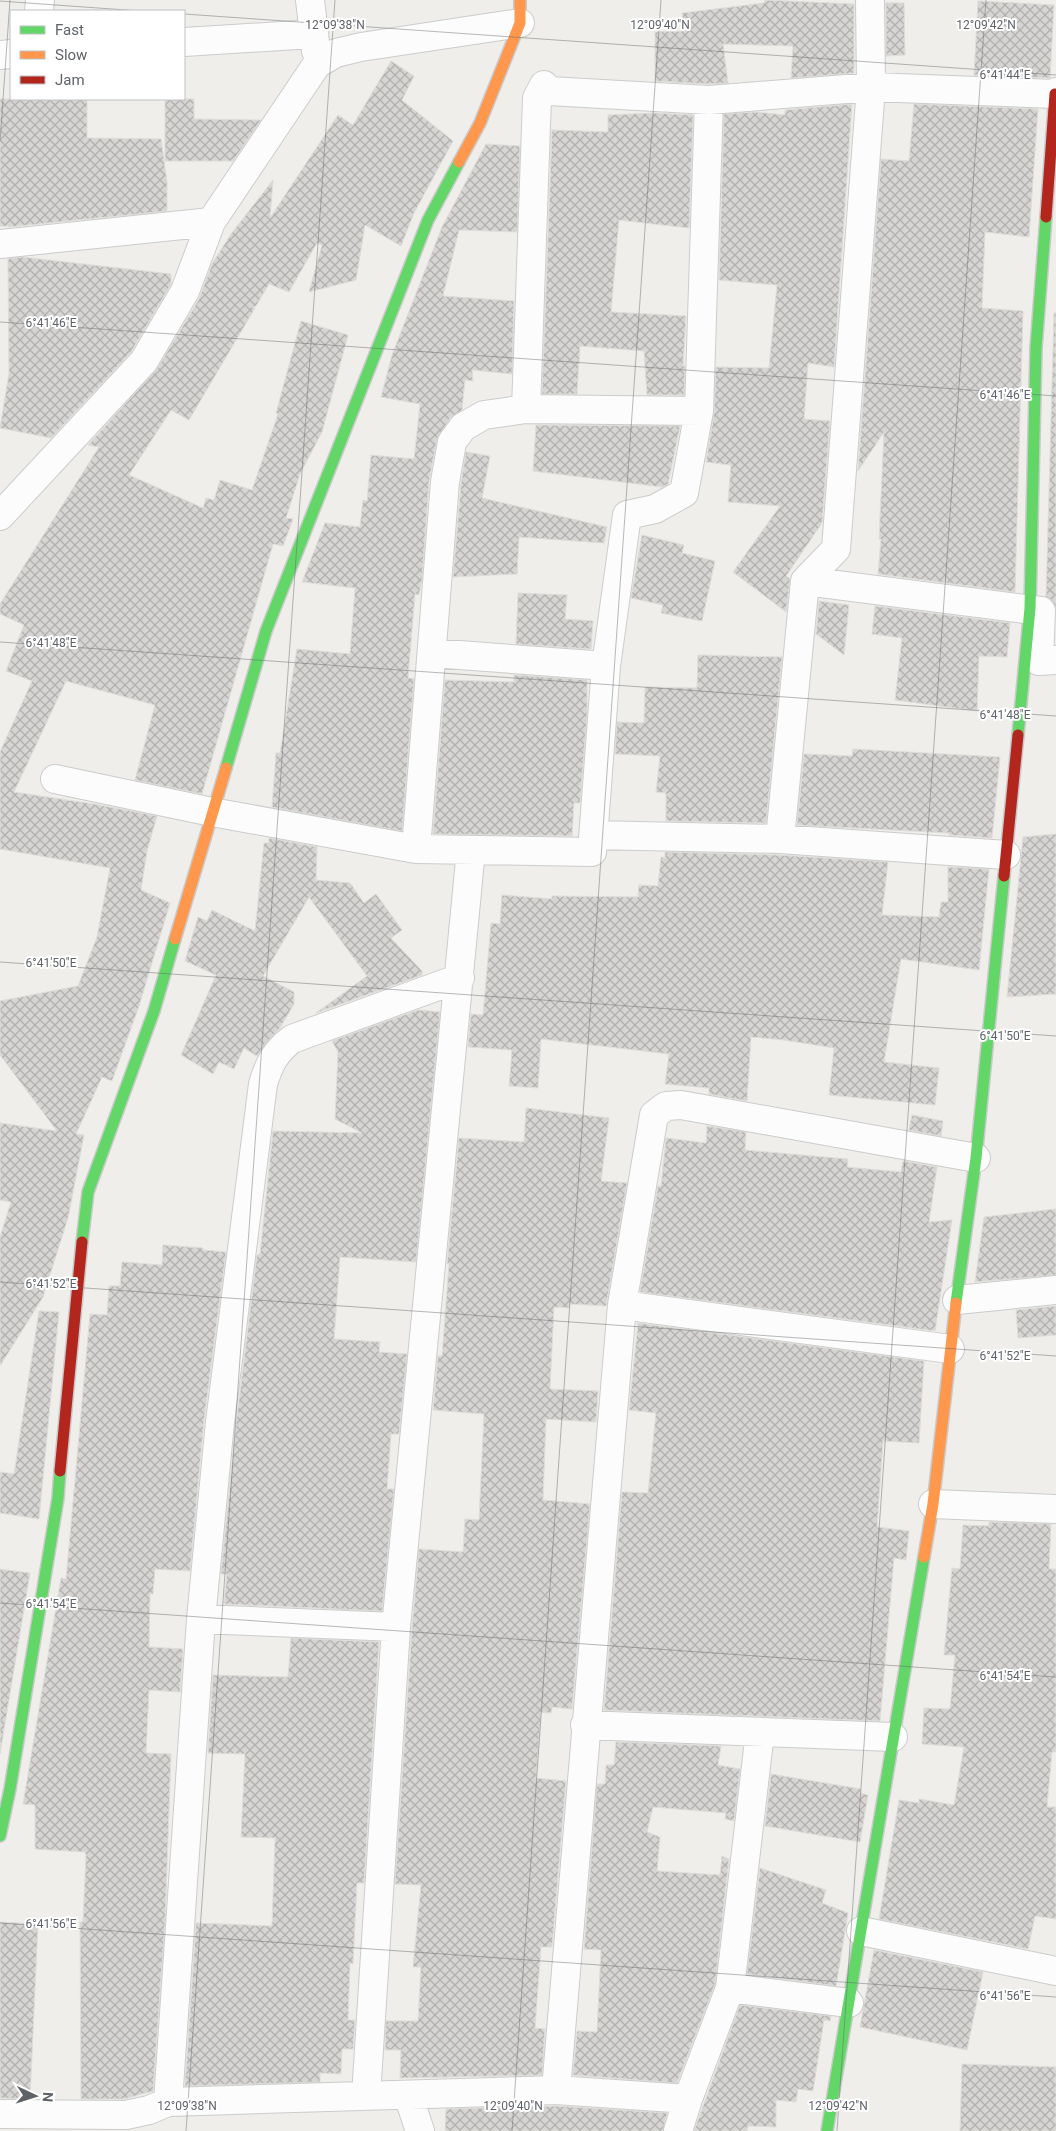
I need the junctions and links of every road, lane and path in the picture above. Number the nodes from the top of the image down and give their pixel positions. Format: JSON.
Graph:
{"nodes":[{"id":1,"x":310,"y":0,"type":"edge"},
{"id":2,"x":870,"y":0,"type":"edge"},
{"id":3,"x":520,"y":12,"type":"edge"},
{"id":4,"x":313,"y":34,"type":"junction"},
{"id":5,"x":185,"y":42,"type":"edge"},
{"id":6,"x":317,"y":64,"type":"junction"},
{"id":7,"x":871,"y":87,"type":"junction"},
{"id":8,"x":1056,"y":93,"type":"edge"},
{"id":9,"x":709,"y":100,"type":"junction"},
{"id":10,"x":211,"y":222,"type":"junction"},
{"id":11,"x":0,"y":244,"type":"edge"},
{"id":12,"x":526,"y":409,"type":"junction"},
{"id":13,"x":699,"y":411,"type":"junction"},
{"id":14,"x":0,"y":516,"type":"edge"},
{"id":15,"x":805,"y":581,"type":"junction"},
{"id":16,"x":1030,"y":608,"type":"junction"},
{"id":17,"x":432,"y":653,"type":"junction"},
{"id":18,"x":1056,"y":660,"type":"edge"},
{"id":19,"x":606,"y":666,"type":"junction"},
{"id":20,"x":55,"y":779,"type":"dead end"},
{"id":21,"x":212,"y":812,"type":"junction"},
{"id":22,"x":594,"y":835,"type":"junction"},
{"id":23,"x":780,"y":838,"type":"junction"},
{"id":24,"x":416,"y":849,"type":"junction"},
{"id":25,"x":471,"y":850,"type":"junction"},
{"id":26,"x":1006,"y":856,"type":"junction"},
{"id":27,"x":460,"y":978,"type":"junction"},
{"id":28,"x":976,"y":1158,"type":"junction"},
{"id":29,"x":1056,"y":1290,"type":"edge"},
{"id":30,"x":957,"y":1300,"type":"junction"},
{"id":31,"x":622,"y":1305,"type":"junction"},
{"id":32,"x":950,"y":1349,"type":"junction"},
{"id":33,"x":933,"y":1504,"type":"junction"},
{"id":34,"x":1056,"y":1509,"type":"edge"},
{"id":35,"x":201,"y":1620,"type":"junction"},
{"id":36,"x":396,"y":1627,"type":"junction"},
{"id":37,"x":585,"y":1725,"type":"junction"},
{"id":38,"x":760,"y":1732,"type":"junction"},
{"id":39,"x":893,"y":1737,"type":"junction"},
{"id":40,"x":0,"y":1836,"type":"edge"},
{"id":41,"x":861,"y":1931,"type":"junction"},
{"id":42,"x":1056,"y":1970,"type":"edge"},
{"id":43,"x":730,"y":1988,"type":"junction"},
{"id":44,"x":849,"y":2003,"type":"junction"},
{"id":45,"x":556,"y":2090,"type":"junction"},
{"id":46,"x":408,"y":2094,"type":"junction"},
{"id":47,"x":366,"y":2096,"type":"junction"},
{"id":48,"x":688,"y":2098,"type":"junction"},
{"id":49,"x":168,"y":2102,"type":"junction"},
{"id":50,"x":0,"y":2114,"type":"edge"},
{"id":51,"x":420,"y":2131,"type":"edge"},
{"id":52,"x":678,"y":2131,"type":"edge"},
{"id":53,"x":827,"y":2131,"type":"edge"}],
"edges":[{"from":1,"to":4,"type":"street"},
{"from":2,"to":7,"type":"street"},
{"from":3,"to":6,"type":"street"},
{"from":3,"to":21,"type":"street"},
{"from":4,"to":5,"type":"street"},
{"from":4,"to":6,"type":"street"},
{"from":6,"to":10,"type":"street"},
{"from":7,"to":8,"type":"street"},
{"from":7,"to":9,"type":"street"},
{"from":7,"to":15,"type":"street"},
{"from":8,"to":16,"type":"street"},
{"from":9,"to":12,"type":"street"},
{"from":9,"to":13,"type":"street"},
{"from":10,"to":11,"type":"street"},
{"from":10,"to":14,"type":"street"},
{"from":12,"to":13,"type":"street"},
{"from":12,"to":17,"type":"street"},
{"from":13,"to":19,"type":"street"},
{"from":15,"to":16,"type":"street"},
{"from":15,"to":23,"type":"street"},
{"from":16,"to":18,"type":"street"},
{"from":16,"to":26,"type":"street"},
{"from":17,"to":19,"type":"street"},
{"from":17,"to":24,"type":"street"},
{"from":19,"to":22,"type":"street"},
{"from":20,"to":21,"type":"street"},
{"from":21,"to":24,"type":"street"},
{"from":21,"to":40,"type":"street"},
{"from":22,"to":23,"type":"street"},
{"from":22,"to":25,"type":"street"},
{"from":23,"to":26,"type":"street"},
{"from":24,"to":25,"type":"street"},
{"from":25,"to":27,"type":"street"},
{"from":26,"to":28,"type":"street"},
{"from":27,"to":35,"type":"street"},
{"from":27,"to":36,"type":"street"},
{"from":28,"to":30,"type":"street"},
{"from":28,"to":31,"type":"street"},
{"from":29,"to":30,"type":"street"},
{"from":30,"to":32,"type":"street"},
{"from":31,"to":32,"type":"street"},
{"from":31,"to":37,"type":"street"},
{"from":32,"to":33,"type":"street"},
{"from":33,"to":34,"type":"street"},
{"from":33,"to":39,"type":"street"},
{"from":35,"to":36,"type":"street"},
{"from":35,"to":49,"type":"street"},
{"from":36,"to":47,"type":"street"},
{"from":37,"to":38,"type":"street"},
{"from":37,"to":45,"type":"street"},
{"from":38,"to":39,"type":"street"},
{"from":38,"to":43,"type":"street"},
{"from":39,"to":41,"type":"street"},
{"from":41,"to":42,"type":"street"},
{"from":41,"to":44,"type":"street"},
{"from":43,"to":44,"type":"street"},
{"from":43,"to":48,"type":"street"},
{"from":44,"to":53,"type":"street"},
{"from":45,"to":46,"type":"street"},
{"from":45,"to":48,"type":"street"},
{"from":46,"to":47,"type":"street"},
{"from":46,"to":51,"type":"street"},
{"from":47,"to":49,"type":"street"},
{"from":48,"to":52,"type":"street"},
{"from":49,"to":50,"type":"street"}]}
